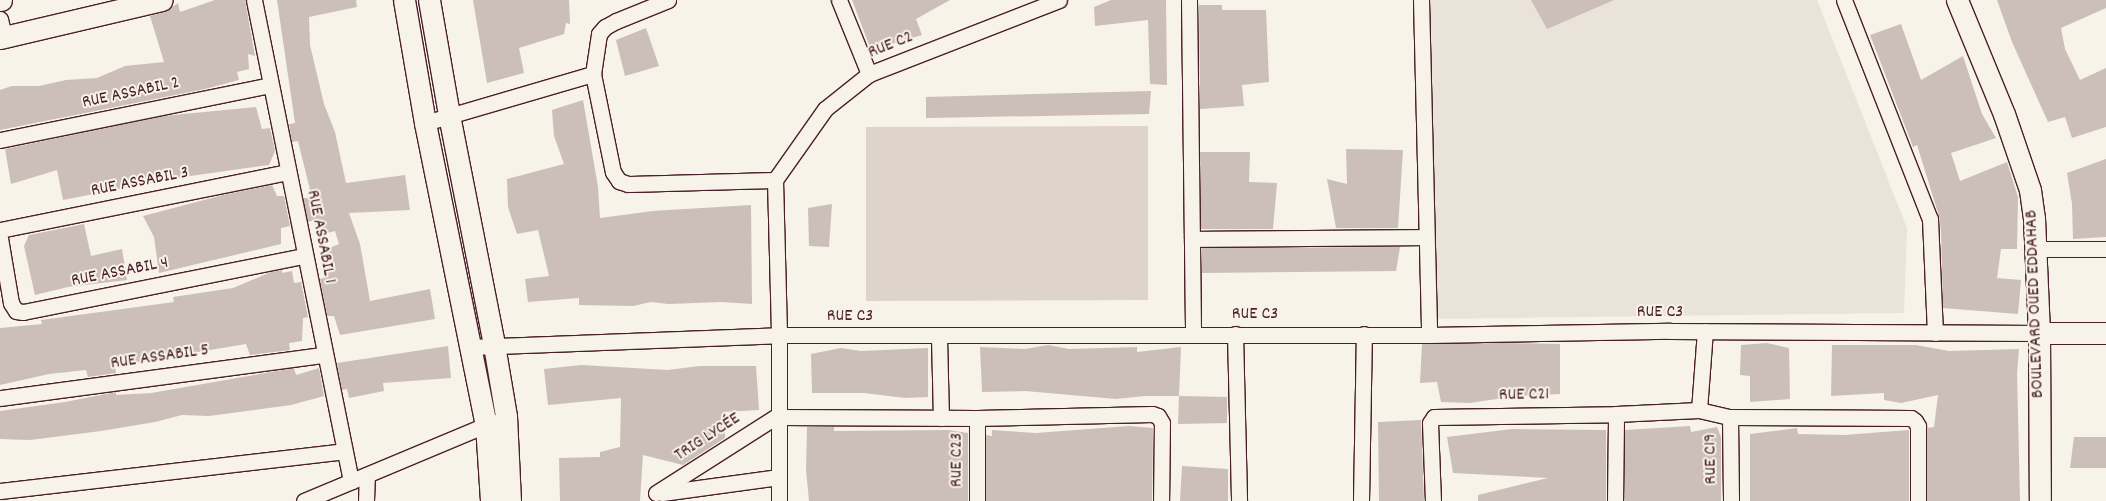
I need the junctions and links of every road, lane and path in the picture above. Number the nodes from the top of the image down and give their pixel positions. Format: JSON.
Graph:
{"nodes":[{"id":1,"x":162,"y":0,"type":"edge"},
{"id":2,"x":254,"y":0,"type":"edge"},
{"id":3,"x":404,"y":0,"type":"edge"},
{"id":4,"x":430,"y":0,"type":"edge"},
{"id":5,"x":668,"y":0,"type":"edge"},
{"id":6,"x":839,"y":0,"type":"edge"},
{"id":7,"x":1059,"y":0,"type":"edge"},
{"id":8,"x":1189,"y":0,"type":"edge"},
{"id":9,"x":1420,"y":0,"type":"edge"},
{"id":10,"x":1844,"y":0,"type":"edge"},
{"id":11,"x":1958,"y":0,"type":"edge"},
{"id":12,"x":1,"y":32,"type":"edge"},
{"id":13,"x":593,"y":74,"type":"junction"},
{"id":14,"x":869,"y":74,"type":"junction"},
{"id":15,"x":270,"y":85,"type":"junction"},
{"id":16,"x":449,"y":115,"type":"junction"},
{"id":17,"x":425,"y":122,"type":"junction"},
{"id":18,"x":0,"y":140,"type":"edge"},
{"id":19,"x":288,"y":172,"type":"junction"},
{"id":20,"x":775,"y":180,"type":"junction"},
{"id":21,"x":0,"y":230,"type":"edge"},
{"id":22,"x":1425,"y":237,"type":"junction"},
{"id":23,"x":0,"y":238,"type":"edge"},
{"id":24,"x":1192,"y":239,"type":"junction"},
{"id":25,"x":2036,"y":248,"type":"junction"},
{"id":26,"x":2106,"y":249,"type":"edge"},
{"id":27,"x":304,"y":256,"type":"junction"},
{"id":28,"x":1706,"y":332,"type":"junction"},
{"id":29,"x":1935,"y":332,"type":"junction"},
{"id":30,"x":2039,"y":333,"type":"junction"},
{"id":31,"x":2106,"y":333,"type":"edge"},
{"id":32,"x":1235,"y":334,"type":"junction"},
{"id":33,"x":1364,"y":334,"type":"junction"},
{"id":34,"x":779,"y":335,"type":"junction"},
{"id":35,"x":1194,"y":335,"type":"junction"},
{"id":36,"x":1428,"y":335,"type":"junction"},
{"id":37,"x":939,"y":337,"type":"junction"},
{"id":38,"x":494,"y":346,"type":"junction"},
{"id":39,"x":471,"y":347,"type":"junction"},
{"id":40,"x":324,"y":355,"type":"junction"},
{"id":41,"x":0,"y":398,"type":"edge"},
{"id":42,"x":1699,"y":410,"type":"junction"},
{"id":43,"x":1616,"y":414,"type":"junction"},
{"id":44,"x":506,"y":416,"type":"junction"},
{"id":45,"x":780,"y":416,"type":"junction"},
{"id":46,"x":1730,"y":417,"type":"junction"},
{"id":47,"x":941,"y":418,"type":"junction"},
{"id":48,"x":976,"y":418,"type":"junction"},
{"id":49,"x":486,"y":425,"type":"junction"},
{"id":50,"x":344,"y":451,"type":"junction"},
{"id":51,"x":367,"y":475,"type":"junction"},
{"id":52,"x":779,"y":477,"type":"junction"},
{"id":53,"x":351,"y":481,"type":"junction"},
{"id":54,"x":0,"y":491,"type":"edge"},
{"id":55,"x":656,"y":497,"type":"edge"},
{"id":56,"x":304,"y":501,"type":"edge"},
{"id":57,"x":366,"y":501,"type":"edge"},
{"id":58,"x":491,"y":501,"type":"edge"},
{"id":59,"x":510,"y":501,"type":"edge"},
{"id":60,"x":779,"y":501,"type":"edge"},
{"id":61,"x":977,"y":501,"type":"edge"},
{"id":62,"x":1161,"y":501,"type":"edge"},
{"id":63,"x":1239,"y":501,"type":"edge"},
{"id":64,"x":1361,"y":501,"type":"edge"},
{"id":65,"x":1433,"y":501,"type":"edge"},
{"id":66,"x":1614,"y":501,"type":"edge"},
{"id":67,"x":1731,"y":501,"type":"edge"},
{"id":68,"x":1918,"y":501,"type":"edge"},
{"id":69,"x":2040,"y":501,"type":"edge"}],
"edges":[{"from":1,"to":12,"type":"main road"},
{"from":2,"to":15,"type":"street","name":"RUE ASSABIL 1"},
{"from":3,"to":17,"type":"main road"},
{"from":4,"to":16,"type":"main road"},
{"from":5,"to":13,"type":"street"},
{"from":6,"to":14,"type":"street"},
{"from":7,"to":14,"type":"street","name":"RUE C2"},
{"from":8,"to":24,"type":"street"},
{"from":9,"to":22,"type":"street"},
{"from":10,"to":29,"type":"street"},
{"from":11,"to":25,"type":"main road","name":"BOULEVARD OUED EDDAHAB"},
{"from":13,"to":16,"type":"street"},
{"from":13,"to":20,"type":"street"},
{"from":14,"to":20,"type":"street","name":"RUE C2"},
{"from":15,"to":18,"type":"street","name":"RUE ASSABIL 2"},
{"from":15,"to":19,"type":"street","name":"RUE ASSABIL 1"},
{"from":16,"to":17,"type":"street"},
{"from":16,"to":38,"type":"main road"},
{"from":17,"to":39,"type":"main road"},
{"from":19,"to":21,"type":"street","name":"RUE ASSABIL 3"},
{"from":19,"to":27,"type":"street","name":"RUE ASSABIL 1"},
{"from":20,"to":34,"type":"street"},
{"from":22,"to":24,"type":"street"},
{"from":22,"to":36,"type":"street"},
{"from":23,"to":27,"type":"street","name":"RUE ASSABIL 4"},
{"from":24,"to":35,"type":"street"},
{"from":25,"to":26,"type":"street"},
{"from":25,"to":30,"type":"main road","name":"BOULEVARD OUED EDDAHAB"},
{"from":27,"to":40,"type":"street","name":"RUE ASSABIL 1"},
{"from":28,"to":29,"type":"street","name":"RUE C3"},
{"from":28,"to":36,"type":"street","name":"RUE C3"},
{"from":28,"to":42,"type":"street"},
{"from":29,"to":30,"type":"street","name":"RUE C3"},
{"from":30,"to":31,"type":"main road"},
{"from":30,"to":69,"type":"main road","name":"BOULEVARD OUED EDDAHAB"},
{"from":32,"to":33,"type":"street","name":"RUE C3"},
{"from":32,"to":35,"type":"street","name":"RUE C3"},
{"from":32,"to":63,"type":"street"},
{"from":33,"to":36,"type":"street","name":"RUE C3"},
{"from":33,"to":64,"type":"street"},
{"from":34,"to":37,"type":"street","name":"RUE C3"},
{"from":34,"to":38,"type":"street","name":"RUE C3"},
{"from":34,"to":45,"type":"street"},
{"from":35,"to":37,"type":"street","name":"RUE C3"},
{"from":37,"to":47,"type":"street"},
{"from":38,"to":39,"type":"street","name":"RUE C3"},
{"from":38,"to":44,"type":"main road"},
{"from":39,"to":49,"type":"main road"},
{"from":40,"to":41,"type":"street","name":"RUE ASSABIL 5"},
{"from":40,"to":50,"type":"street","name":"RUE ASSABIL 1"},
{"from":42,"to":43,"type":"street","name":"RUE C21"},
{"from":42,"to":46,"type":"street","name":"RUE C21"},
{"from":43,"to":65,"type":"street","name":"RUE C21"},
{"from":43,"to":66,"type":"street"},
{"from":44,"to":49,"type":"street"},
{"from":44,"to":59,"type":"main road"},
{"from":45,"to":47,"type":"street"},
{"from":45,"to":52,"type":"street"},
{"from":45,"to":55,"type":"street","name":"TRIG LYCÉE"},
{"from":46,"to":67,"type":"street","name":"RUE C19"},
{"from":46,"to":68,"type":"street","name":"RUE C21"},
{"from":47,"to":48,"type":"street"},
{"from":48,"to":61,"type":"street","name":"RUE C23"},
{"from":48,"to":62,"type":"street"},
{"from":49,"to":51,"type":"street"},
{"from":49,"to":58,"type":"main road"},
{"from":50,"to":53,"type":"street","name":"RUE ASSABIL 1"},
{"from":50,"to":54,"type":"street"},
{"from":51,"to":53,"type":"street"},
{"from":51,"to":57,"type":"street"},
{"from":52,"to":55,"type":"street"},
{"from":52,"to":60,"type":"street"},
{"from":53,"to":56,"type":"street"}]}
